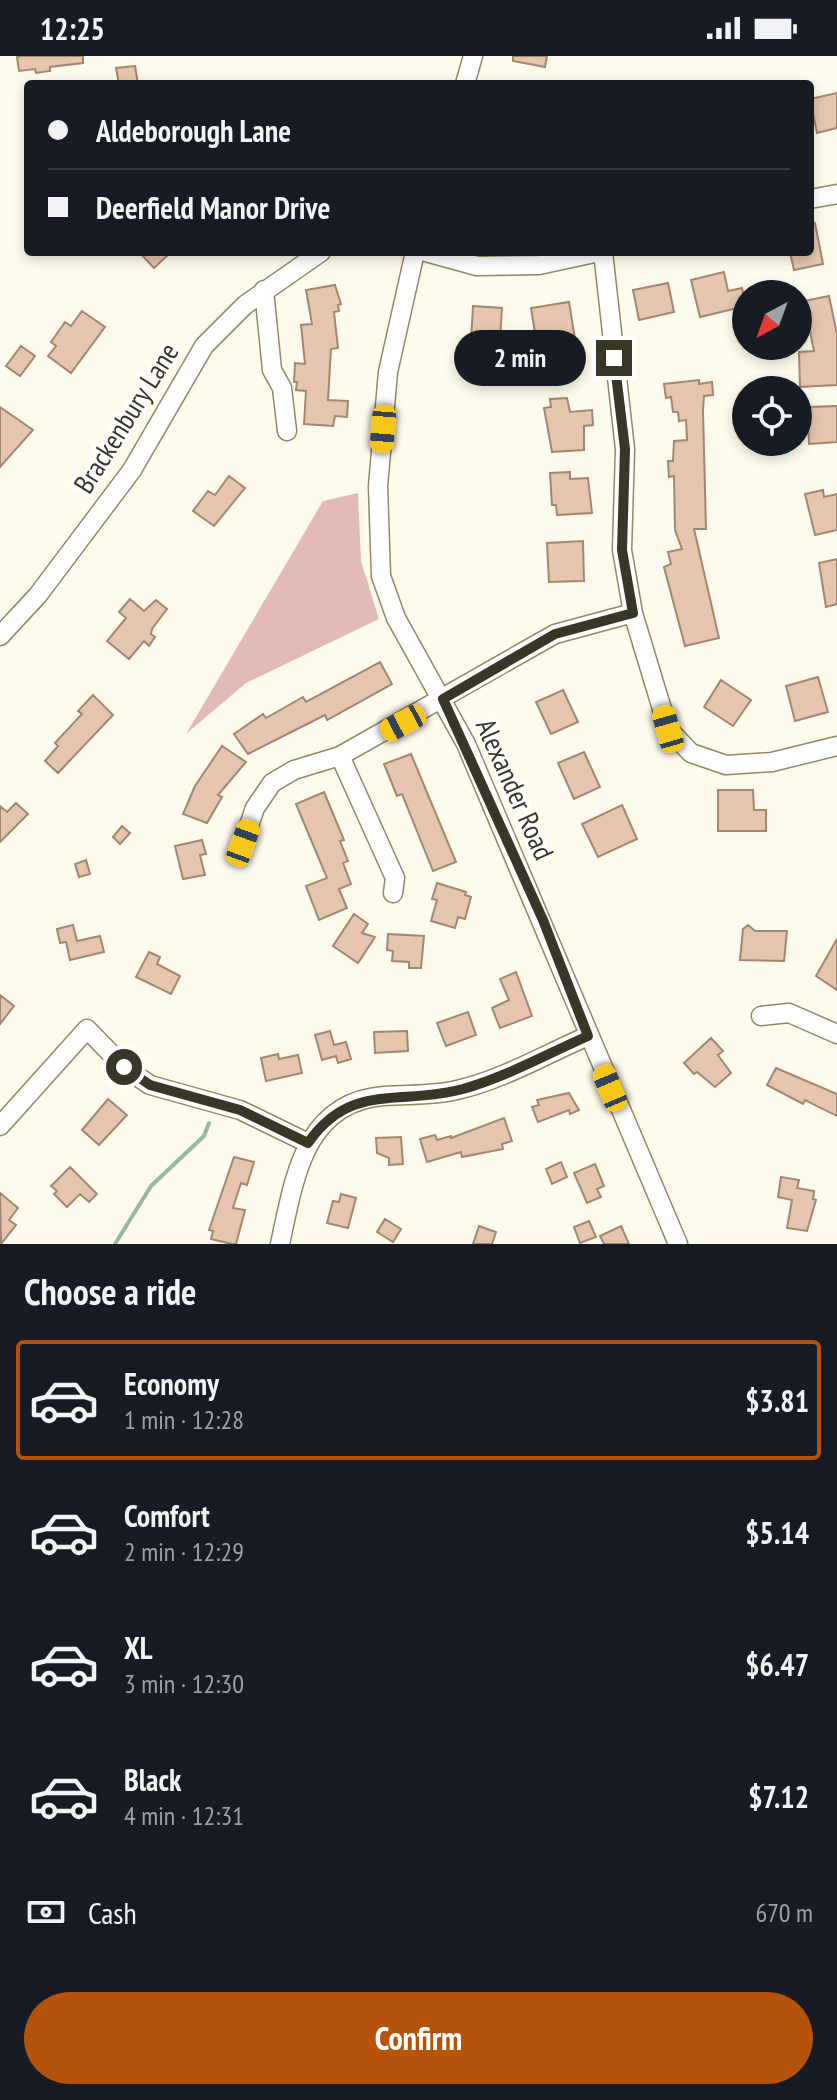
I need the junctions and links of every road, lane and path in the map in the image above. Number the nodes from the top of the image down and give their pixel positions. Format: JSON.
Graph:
{"nodes":[{"id":1,"x":473,"y":56,"type":"edge"},
{"id":2,"x":466,"y":80,"type":"edge"},
{"id":3,"x":837,"y":194,"type":"edge"},
{"id":4,"x":814,"y":198,"type":"edge"},
{"id":5,"x":315,"y":256,"type":"edge"},
{"id":6,"x":414,"y":256,"type":"edge"},
{"id":7,"x":441,"y":256,"type":"edge"},
{"id":8,"x":582,"y":256,"type":"edge"},
{"id":9,"x":601,"y":256,"type":"edge"},
{"id":10,"x":264,"y":290,"type":"junction"},
{"id":11,"x":287,"y":431,"type":"dead end"},
{"id":12,"x":633,"y":613,"type":"junction"},
{"id":13,"x":0,"y":636,"type":"edge"},
{"id":14,"x":443,"y":699,"type":"junction"},
{"id":15,"x":837,"y":746,"type":"edge"},
{"id":16,"x":340,"y":756,"type":"junction"},
{"id":17,"x":243,"y":843,"type":"dead end"},
{"id":18,"x":393,"y":893,"type":"dead end"},
{"id":19,"x":761,"y":1016,"type":"dead end"},
{"id":20,"x":837,"y":1034,"type":"edge"},
{"id":21,"x":588,"y":1036,"type":"junction"},
{"id":22,"x":0,"y":1126,"type":"edge"},
{"id":23,"x":308,"y":1143,"type":"junction"},
{"id":24,"x":280,"y":1244,"type":"edge"},
{"id":25,"x":678,"y":1244,"type":"edge"}],
"edges":[{"from":1,"to":2,"type":"street"},
{"from":3,"to":4,"type":"street"},
{"from":5,"to":10,"type":"street","name":"Brackenbury Lane"},
{"from":6,"to":14,"type":"street","name":"Alexander Road"},
{"from":7,"to":8,"type":"street"},
{"from":9,"to":12,"type":"street"},
{"from":10,"to":11,"type":"street"},
{"from":10,"to":13,"type":"street","name":"Brackenbury Lane"},
{"from":12,"to":14,"type":"street"},
{"from":12,"to":15,"type":"street"},
{"from":14,"to":16,"type":"street"},
{"from":14,"to":21,"type":"street","name":"Alexander Road"},
{"from":16,"to":17,"type":"street"},
{"from":16,"to":18,"type":"street"},
{"from":19,"to":20,"type":"street"},
{"from":21,"to":23,"type":"street"},
{"from":21,"to":25,"type":"street","name":"Alexander Road"},
{"from":22,"to":23,"type":"street"},
{"from":23,"to":24,"type":"street"}]}
